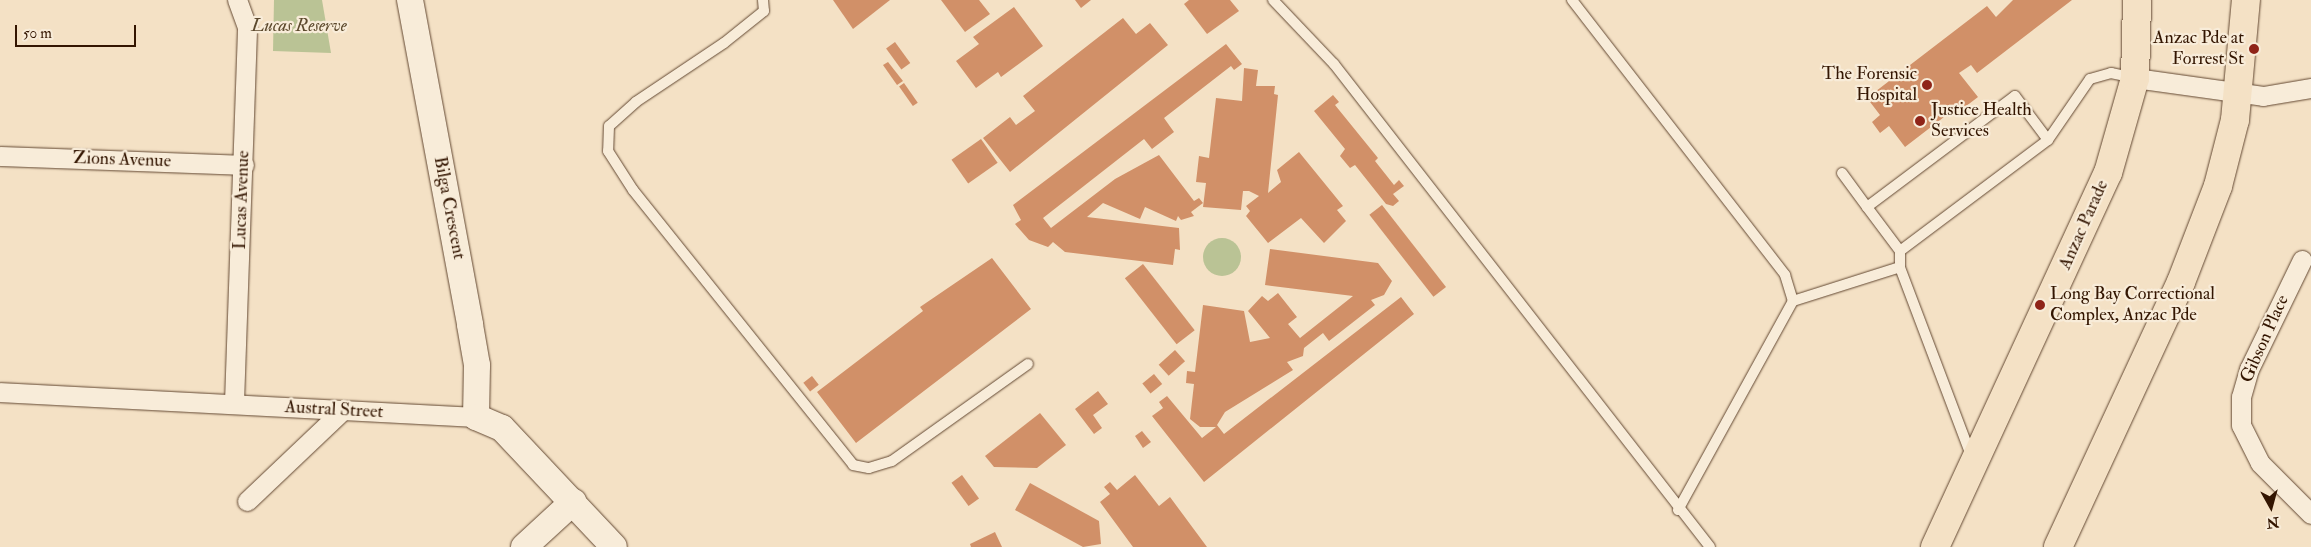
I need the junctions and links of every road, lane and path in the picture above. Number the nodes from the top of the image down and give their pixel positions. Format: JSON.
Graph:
{"nodes":[{"id":1,"x":237,"y":0,"type":"edge"},
{"id":2,"x":410,"y":0,"type":"edge"},
{"id":3,"x":763,"y":0,"type":"edge"},
{"id":4,"x":1273,"y":0,"type":"edge"},
{"id":5,"x":1572,"y":0,"type":"edge"},
{"id":6,"x":2137,"y":0,"type":"edge"},
{"id":7,"x":2246,"y":0,"type":"edge"},
{"id":8,"x":2135,"y":78,"type":"junction"},
{"id":9,"x":2311,"y":88,"type":"edge"},
{"id":10,"x":2239,"y":94,"type":"junction"},
{"id":11,"x":2048,"y":140,"type":"junction"},
{"id":12,"x":0,"y":156,"type":"edge"},
{"id":13,"x":244,"y":164,"type":"junction"},
{"id":14,"x":1842,"y":174,"type":"dead end"},
{"id":15,"x":1867,"y":207,"type":"junction"},
{"id":16,"x":1900,"y":251,"type":"junction"},
{"id":17,"x":2302,"y":260,"type":"dead end"},
{"id":18,"x":1900,"y":267,"type":"junction"},
{"id":19,"x":1793,"y":301,"type":"junction"},
{"id":20,"x":1028,"y":364,"type":"dead end"},
{"id":21,"x":0,"y":392,"type":"edge"},
{"id":22,"x":234,"y":402,"type":"junction"},
{"id":23,"x":343,"y":410,"type":"junction"},
{"id":24,"x":476,"y":417,"type":"junction"},
{"id":25,"x":1974,"y":464,"type":"junction"},
{"id":26,"x":248,"y":501,"type":"dead end"},
{"id":27,"x":572,"y":502,"type":"junction"},
{"id":28,"x":1678,"y":510,"type":"junction"},
{"id":29,"x":2311,"y":514,"type":"edge"},
{"id":30,"x":524,"y":547,"type":"edge"},
{"id":31,"x":614,"y":547,"type":"edge"},
{"id":32,"x":1710,"y":547,"type":"edge"},
{"id":33,"x":1935,"y":547,"type":"edge"},
{"id":34,"x":2058,"y":547,"type":"edge"}],
"edges":[{"from":1,"to":13,"type":"street","name":"Lucas Avenue"},
{"from":2,"to":24,"type":"street","name":"Bilga Crescent"},
{"from":3,"to":20,"type":"lane"},
{"from":4,"to":28,"type":"lane"},
{"from":5,"to":19,"type":"lane"},
{"from":6,"to":8,"type":"main road","name":"Anzac Parade"},
{"from":7,"to":10,"type":"main road"},
{"from":8,"to":10,"type":"street"},
{"from":8,"to":11,"type":"lane"},
{"from":8,"to":25,"type":"main road","name":"Anzac Parade"},
{"from":9,"to":10,"type":"street"},
{"from":10,"to":34,"type":"main road"},
{"from":11,"to":15,"type":"lane"},
{"from":11,"to":16,"type":"lane"},
{"from":12,"to":13,"type":"street","name":"Zions Avenue"},
{"from":13,"to":22,"type":"street","name":"Lucas Avenue"},
{"from":14,"to":15,"type":"lane"},
{"from":15,"to":16,"type":"lane"},
{"from":16,"to":18,"type":"lane"},
{"from":17,"to":29,"type":"street","name":"Gibson Place"},
{"from":18,"to":19,"type":"lane"},
{"from":18,"to":25,"type":"lane"},
{"from":19,"to":28,"type":"lane"},
{"from":21,"to":22,"type":"street","name":"Austral Street"},
{"from":22,"to":23,"type":"street","name":"Austral Street"},
{"from":23,"to":24,"type":"street","name":"Austral Street"},
{"from":23,"to":26,"type":"street"},
{"from":24,"to":27,"type":"street","name":"Austral Street"},
{"from":25,"to":33,"type":"main road","name":"Anzac Parade"},
{"from":27,"to":30,"type":"street"},
{"from":27,"to":31,"type":"street","name":"Austral Street"},
{"from":28,"to":32,"type":"lane"}]}
